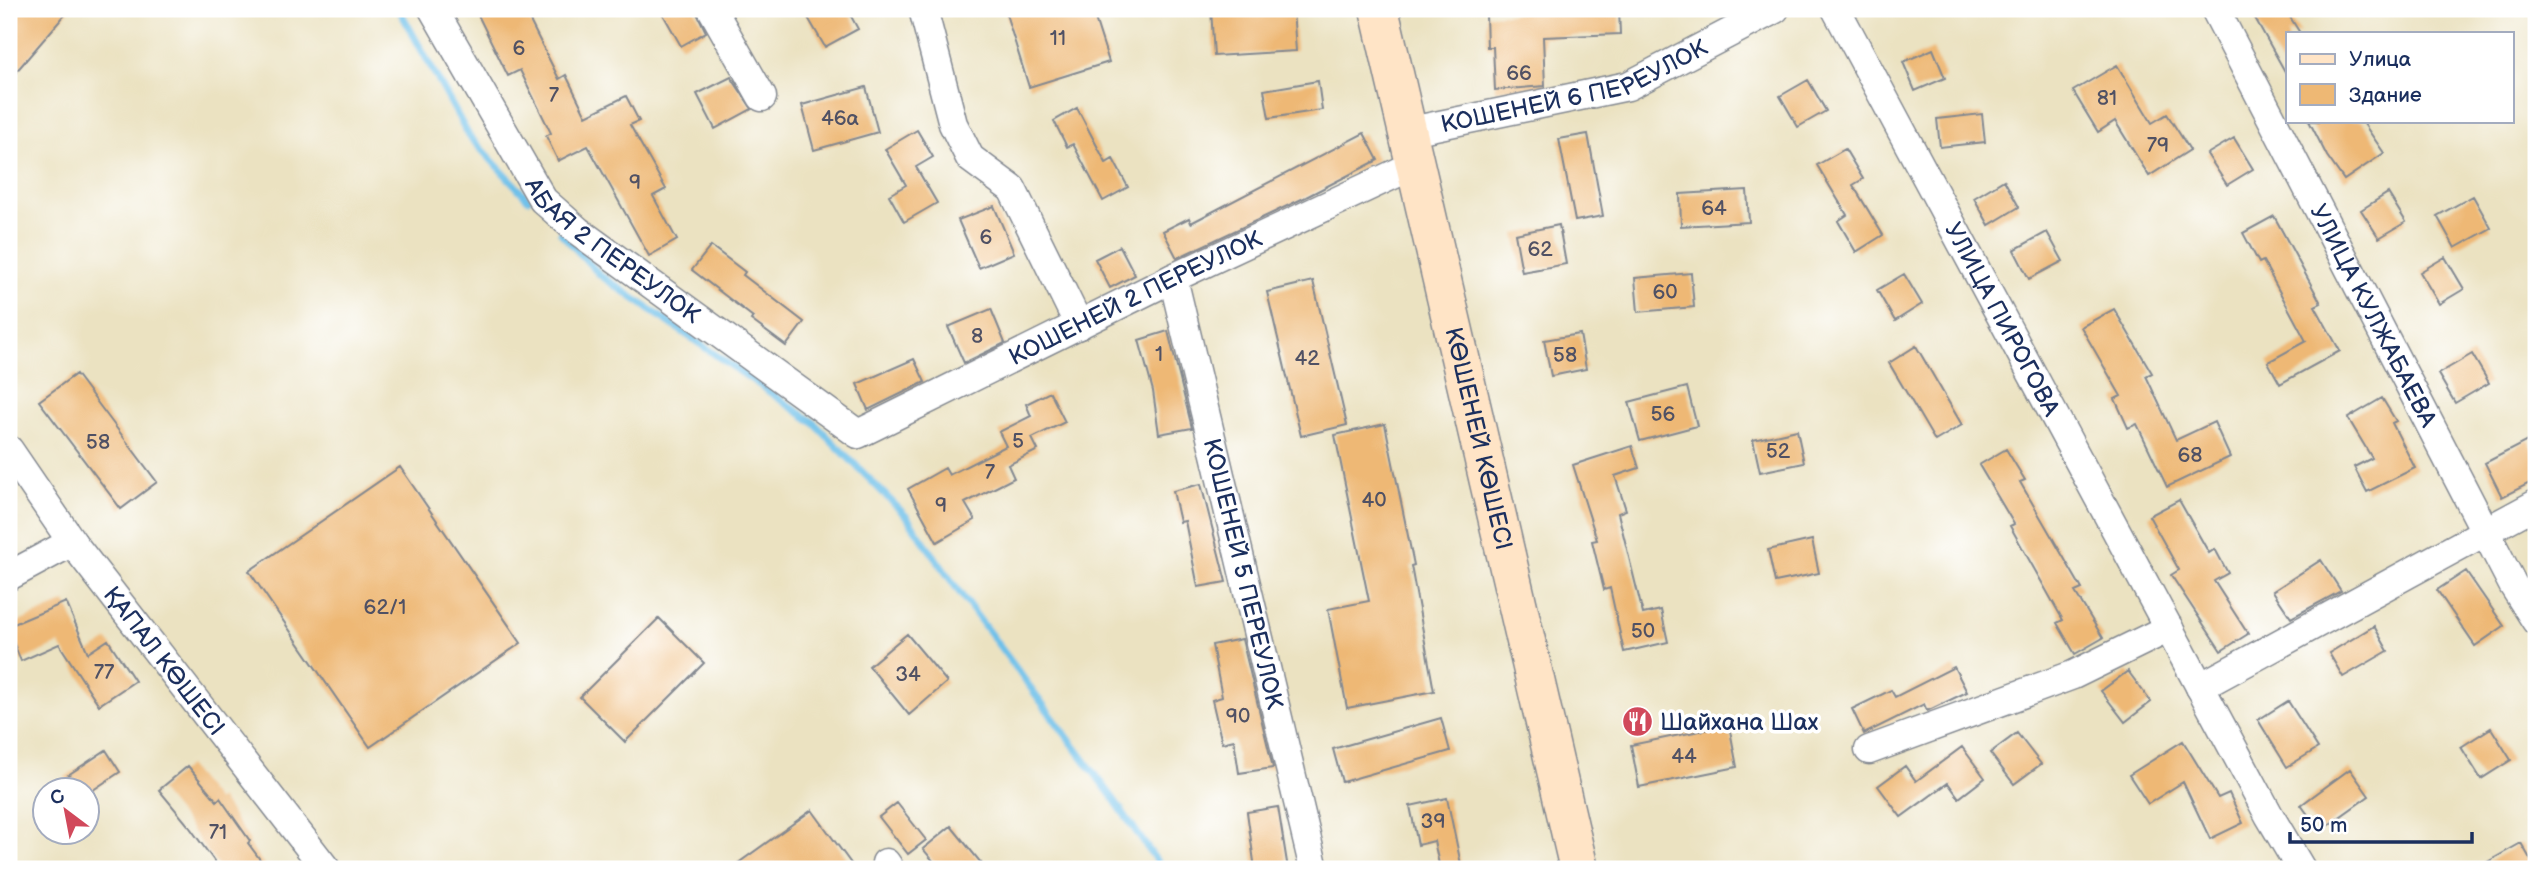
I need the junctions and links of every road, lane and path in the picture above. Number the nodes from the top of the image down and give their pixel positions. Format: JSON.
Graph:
{"nodes":[{"id":1,"x":433,"y":9,"type":"edge"},
{"id":2,"x":712,"y":9,"type":"edge"},
{"id":3,"x":923,"y":9,"type":"edge"},
{"id":4,"x":1379,"y":9,"type":"edge"},
{"id":5,"x":1775,"y":9,"type":"edge"},
{"id":6,"x":1836,"y":9,"type":"edge"},
{"id":7,"x":2214,"y":9,"type":"edge"},
{"id":8,"x":762,"y":97,"type":"dead end"},
{"id":9,"x":1410,"y":148,"type":"junction"},
{"id":10,"x":1173,"y":278,"type":"junction"},
{"id":11,"x":1079,"y":325,"type":"junction"},
{"id":12,"x":858,"y":434,"type":"joint"},
{"id":13,"x":9,"y":450,"type":"edge"},
{"id":14,"x":2536,"y":504,"type":"edge"},
{"id":15,"x":2485,"y":532,"type":"junction"},
{"id":16,"x":72,"y":542,"type":"junction"},
{"id":17,"x":9,"y":576,"type":"edge"},
{"id":18,"x":2536,"y":621,"type":"edge"},
{"id":19,"x":2169,"y":628,"type":"junction"},
{"id":20,"x":2200,"y":687,"type":"junction"},
{"id":21,"x":1869,"y":750,"type":"dead end"},
{"id":22,"x":326,"y":869,"type":"edge"},
{"id":23,"x":1314,"y":869,"type":"edge"},
{"id":24,"x":1579,"y":869,"type":"edge"},
{"id":25,"x":2301,"y":869,"type":"edge"}],
"edges":[{"from":1,"to":12,"type":"street","name":"АБАЯ 2 ПЕРЕУЛОК"},
{"from":2,"to":8,"type":"street"},
{"from":3,"to":11,"type":"street"},
{"from":4,"to":9,"type":"main road","name":"КӨШЕНЕЙ КӨШЕСІ"},
{"from":5,"to":9,"type":"street","name":"КОШЕНЕЙ 6 ПЕРЕУЛОК"},
{"from":6,"to":19,"type":"street","name":"УЛИЦА ПИРОГОВА"},
{"from":7,"to":15,"type":"street","name":"УЛИЦА КУЛЖАБАЕВА"},
{"from":9,"to":10,"type":"street","name":"КОШЕНЕЙ 2 ПЕРЕУЛОК"},
{"from":9,"to":24,"type":"main road","name":"КӨШЕНЕЙ КӨШЕСІ"},
{"from":10,"to":11,"type":"street","name":"КОШЕНЕЙ 2 ПЕРЕУЛОК"},
{"from":10,"to":23,"type":"street","name":"КОШЕНЕЙ 5 ПЕРЕУЛОК"},
{"from":11,"to":12,"type":"street","name":"КОШЕНЕЙ 2 ПЕРЕУЛОК"},
{"from":13,"to":16,"type":"street","name":"ҚАПАЛ КӨШЕСІ"},
{"from":14,"to":15,"type":"street"},
{"from":15,"to":18,"type":"street","name":"УЛИЦА КУЛЖАБАЕВА"},
{"from":15,"to":20,"type":"street"},
{"from":16,"to":17,"type":"street"},
{"from":16,"to":22,"type":"street","name":"ҚАПАЛ КӨШЕСІ"},
{"from":19,"to":20,"type":"street","name":"УЛИЦА ПИРОГОВА"},
{"from":19,"to":21,"type":"street"},
{"from":20,"to":25,"type":"street","name":"УЛИЦА ПИРОГОВА"}]}
